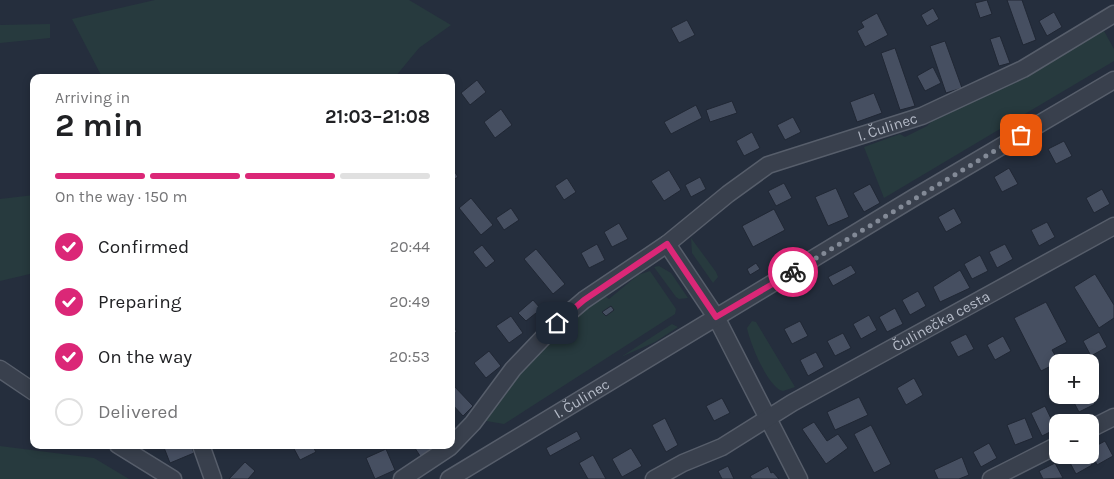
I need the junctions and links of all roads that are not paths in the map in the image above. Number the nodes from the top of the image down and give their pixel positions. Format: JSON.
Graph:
{"nodes":[{"id":1,"x":1114,"y":14,"type":"edge"},
{"id":2,"x":1114,"y":80,"type":"edge"},
{"id":3,"x":1114,"y":226,"type":"edge"},
{"id":4,"x":667,"y":244,"type":"junction"},
{"id":5,"x":716,"y":317,"type":"junction"},
{"id":6,"x":0,"y":369,"type":"edge"},
{"id":7,"x":30,"y":389,"type":"edge"},
{"id":8,"x":768,"y":417,"type":"junction"},
{"id":9,"x":1114,"y":417,"type":"edge"},
{"id":10,"x":1099,"y":424,"type":"edge"},
{"id":11,"x":455,"y":442,"type":"edge"},
{"id":12,"x":124,"y":449,"type":"edge"},
{"id":13,"x":202,"y":449,"type":"edge"},
{"id":14,"x":447,"y":449,"type":"edge"},
{"id":15,"x":1049,"y":450,"type":"edge"},
{"id":16,"x":173,"y":479,"type":"edge"},
{"id":17,"x":213,"y":479,"type":"edge"},
{"id":18,"x":402,"y":479,"type":"edge"},
{"id":19,"x":449,"y":479,"type":"edge"},
{"id":20,"x":654,"y":479,"type":"edge"},
{"id":21,"x":799,"y":479,"type":"edge"},
{"id":22,"x":990,"y":479,"type":"edge"}],
"edges":[{"from":1,"to":4,"type":"street","name":"I. Čulinec"},
{"from":2,"to":5,"type":"street","name":"I. Čulinec"},
{"from":3,"to":8,"type":"street","name":"Čulinečka cesta"},
{"from":4,"to":5,"type":"street"},
{"from":4,"to":11,"type":"street","name":"I. Čulinec"},
{"from":5,"to":8,"type":"street"},
{"from":5,"to":19,"type":"street","name":"I. Čulinec"},
{"from":6,"to":7,"type":"street"},
{"from":8,"to":20,"type":"street","name":"Čulinečka cesta"},
{"from":8,"to":21,"type":"street"},
{"from":9,"to":10,"type":"street"},
{"from":12,"to":16,"type":"street"},
{"from":13,"to":17,"type":"street"},
{"from":14,"to":18,"type":"street","name":"I. Čulinec"},
{"from":15,"to":22,"type":"street"}]}
